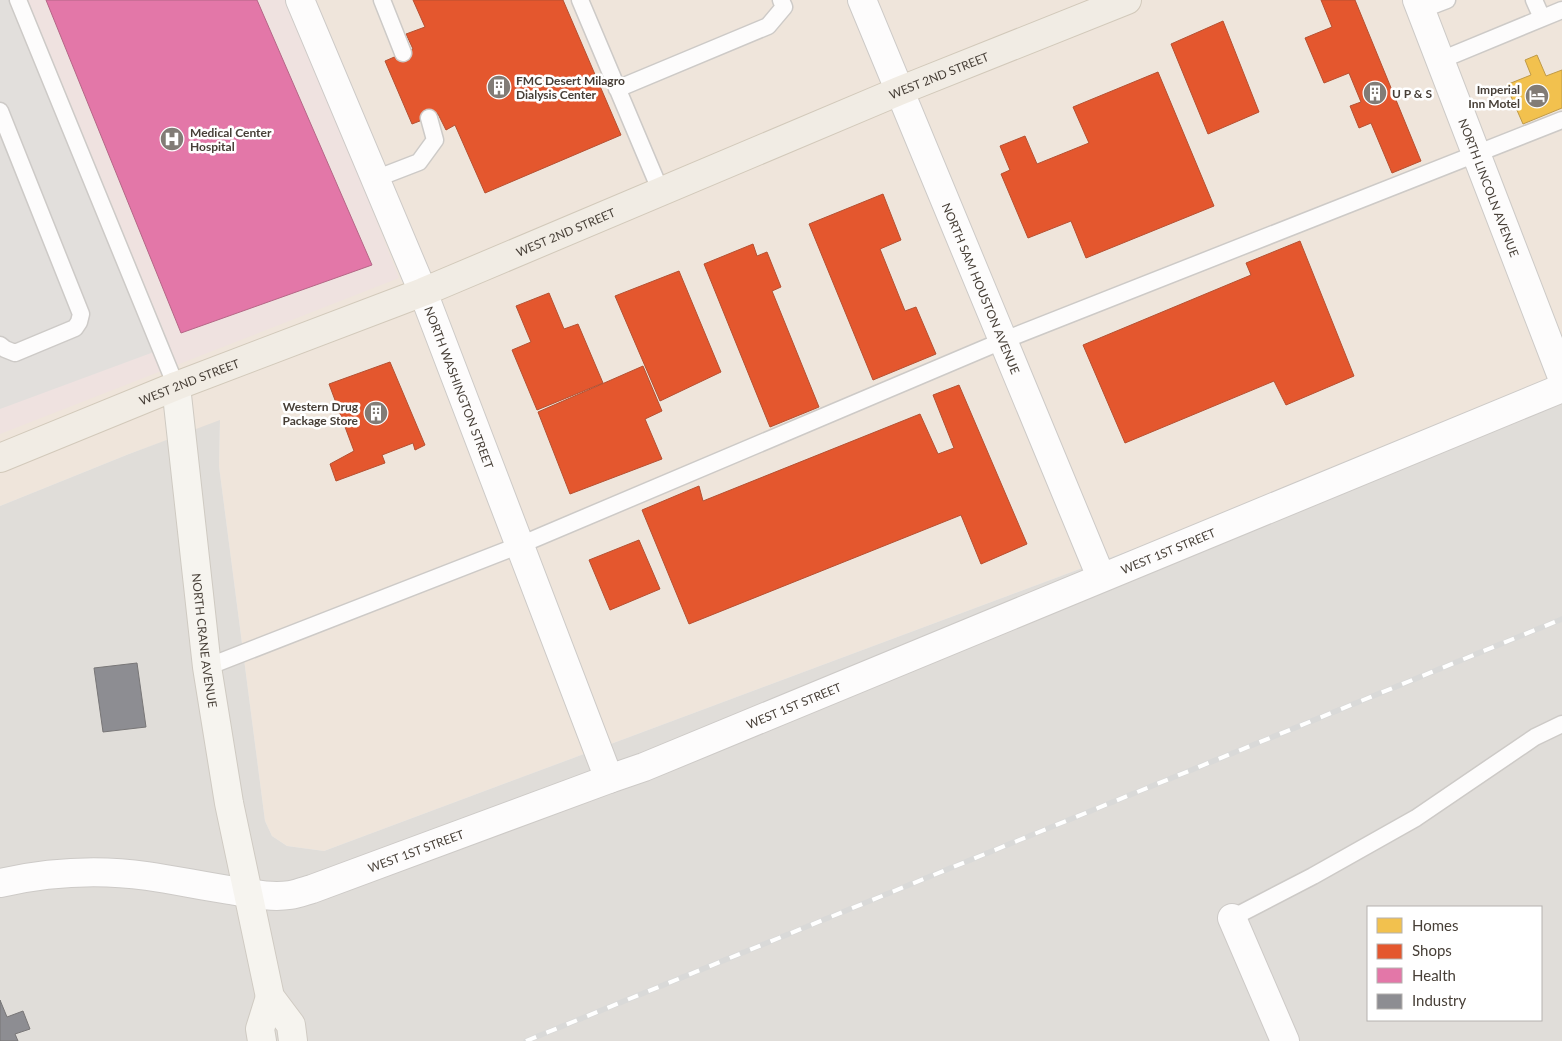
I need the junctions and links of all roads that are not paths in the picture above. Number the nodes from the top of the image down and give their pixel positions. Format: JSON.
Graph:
{"nodes":[{"id":1,"x":18,"y":0,"type":"edge"},
{"id":2,"x":302,"y":0,"type":"edge"},
{"id":3,"x":382,"y":0,"type":"edge"},
{"id":4,"x":580,"y":0,"type":"edge"},
{"id":5,"x":781,"y":0,"type":"edge"},
{"id":6,"x":862,"y":0,"type":"edge"},
{"id":7,"x":1127,"y":0,"type":"edge"},
{"id":8,"x":1447,"y":0,"type":"edge"},
{"id":9,"x":1534,"y":0,"type":"edge"},
{"id":10,"x":1419,"y":5,"type":"edge"},
{"id":11,"x":1562,"y":10,"type":"edge"},
{"id":12,"x":1542,"y":18,"type":"junction"},
{"id":13,"x":403,"y":54,"type":"dead end"},
{"id":14,"x":1441,"y":60,"type":"junction"},
{"id":15,"x":617,"y":89,"type":"junction"},
{"id":16,"x":899,"y":92,"type":"junction"},
{"id":17,"x":0,"y":112,"type":"edge"},
{"id":18,"x":429,"y":118,"type":"dead end"},
{"id":19,"x":1562,"y":120,"type":"edge"},
{"id":20,"x":1476,"y":154,"type":"junction"},
{"id":21,"x":375,"y":178,"type":"junction"},
{"id":22,"x":661,"y":192,"type":"junction"},
{"id":23,"x":423,"y":292,"type":"junction"},
{"id":24,"x":1002,"y":341,"type":"junction"},
{"id":25,"x":0,"y":346,"type":"edge"},
{"id":26,"x":1562,"y":376,"type":"edge"},
{"id":27,"x":176,"y":386,"type":"junction"},
{"id":28,"x":1562,"y":388,"type":"edge"},
{"id":29,"x":0,"y":458,"type":"edge"},
{"id":30,"x":520,"y":545,"type":"junction"},
{"id":31,"x":1101,"y":577,"type":"junction"},
{"id":32,"x":207,"y":667,"type":"junction"},
{"id":33,"x":1562,"y":724,"type":"edge"},
{"id":34,"x":610,"y":778,"type":"junction"},
{"id":35,"x":0,"y":883,"type":"edge"},
{"id":36,"x":247,"y":893,"type":"junction"},
{"id":37,"x":1232,"y":918,"type":"joint"},
{"id":38,"x":270,"y":997,"type":"junction"},
{"id":39,"x":262,"y":1041,"type":"edge"},
{"id":40,"x":293,"y":1041,"type":"edge"},
{"id":41,"x":1285,"y":1041,"type":"edge"}],
"edges":[{"from":1,"to":27,"type":"lane"},
{"from":2,"to":21,"type":"street","name":"NORTH WASHINGTON STREET"},
{"from":3,"to":13,"type":"lane"},
{"from":4,"to":15,"type":"lane"},
{"from":5,"to":15,"type":"lane"},
{"from":6,"to":16,"type":"street","name":"NORTH SAM HOUSTON AVENUE"},
{"from":7,"to":16,"type":"main road","name":"WEST 2ND STREET"},
{"from":8,"to":10,"type":"lane"},
{"from":9,"to":12,"type":"lane"},
{"from":10,"to":14,"type":"street","name":"NORTH LINCOLN AVENUE"},
{"from":11,"to":12,"type":"lane"},
{"from":12,"to":14,"type":"lane"},
{"from":14,"to":20,"type":"street","name":"NORTH LINCOLN AVENUE"},
{"from":15,"to":22,"type":"lane"},
{"from":16,"to":22,"type":"main road","name":"WEST 2ND STREET"},
{"from":16,"to":24,"type":"street","name":"NORTH SAM HOUSTON AVENUE"},
{"from":17,"to":25,"type":"lane"},
{"from":18,"to":21,"type":"lane"},
{"from":19,"to":20,"type":"lane"},
{"from":20,"to":24,"type":"lane"},
{"from":20,"to":26,"type":"street","name":"NORTH LINCOLN AVENUE"},
{"from":21,"to":23,"type":"street","name":"NORTH WASHINGTON STREET"},
{"from":22,"to":23,"type":"main road","name":"WEST 2ND STREET"},
{"from":23,"to":27,"type":"main road","name":"WEST 2ND STREET"},
{"from":23,"to":30,"type":"street","name":"NORTH WASHINGTON STREET"},
{"from":24,"to":30,"type":"lane"},
{"from":24,"to":31,"type":"street","name":"NORTH SAM HOUSTON AVENUE"},
{"from":27,"to":29,"type":"main road","name":"WEST 2ND STREET"},
{"from":27,"to":32,"type":"main road","name":"NORTH CRANE AVENUE"},
{"from":28,"to":31,"type":"street","name":"WEST 1ST STREET"},
{"from":30,"to":32,"type":"lane"},
{"from":30,"to":34,"type":"street","name":"NORTH WASHINGTON STREET"},
{"from":31,"to":34,"type":"street","name":"WEST 1ST STREET"},
{"from":32,"to":36,"type":"main road","name":"NORTH CRANE AVENUE"},
{"from":33,"to":37,"type":"lane"},
{"from":34,"to":36,"type":"street","name":"WEST 1ST STREET"},
{"from":35,"to":36,"type":"street","name":"WEST 1ST STREET"},
{"from":36,"to":38,"type":"main road","name":"NORTH CRANE AVENUE"},
{"from":37,"to":41,"type":"street"},
{"from":38,"to":39,"type":"main road"},
{"from":38,"to":40,"type":"main road"}]}
